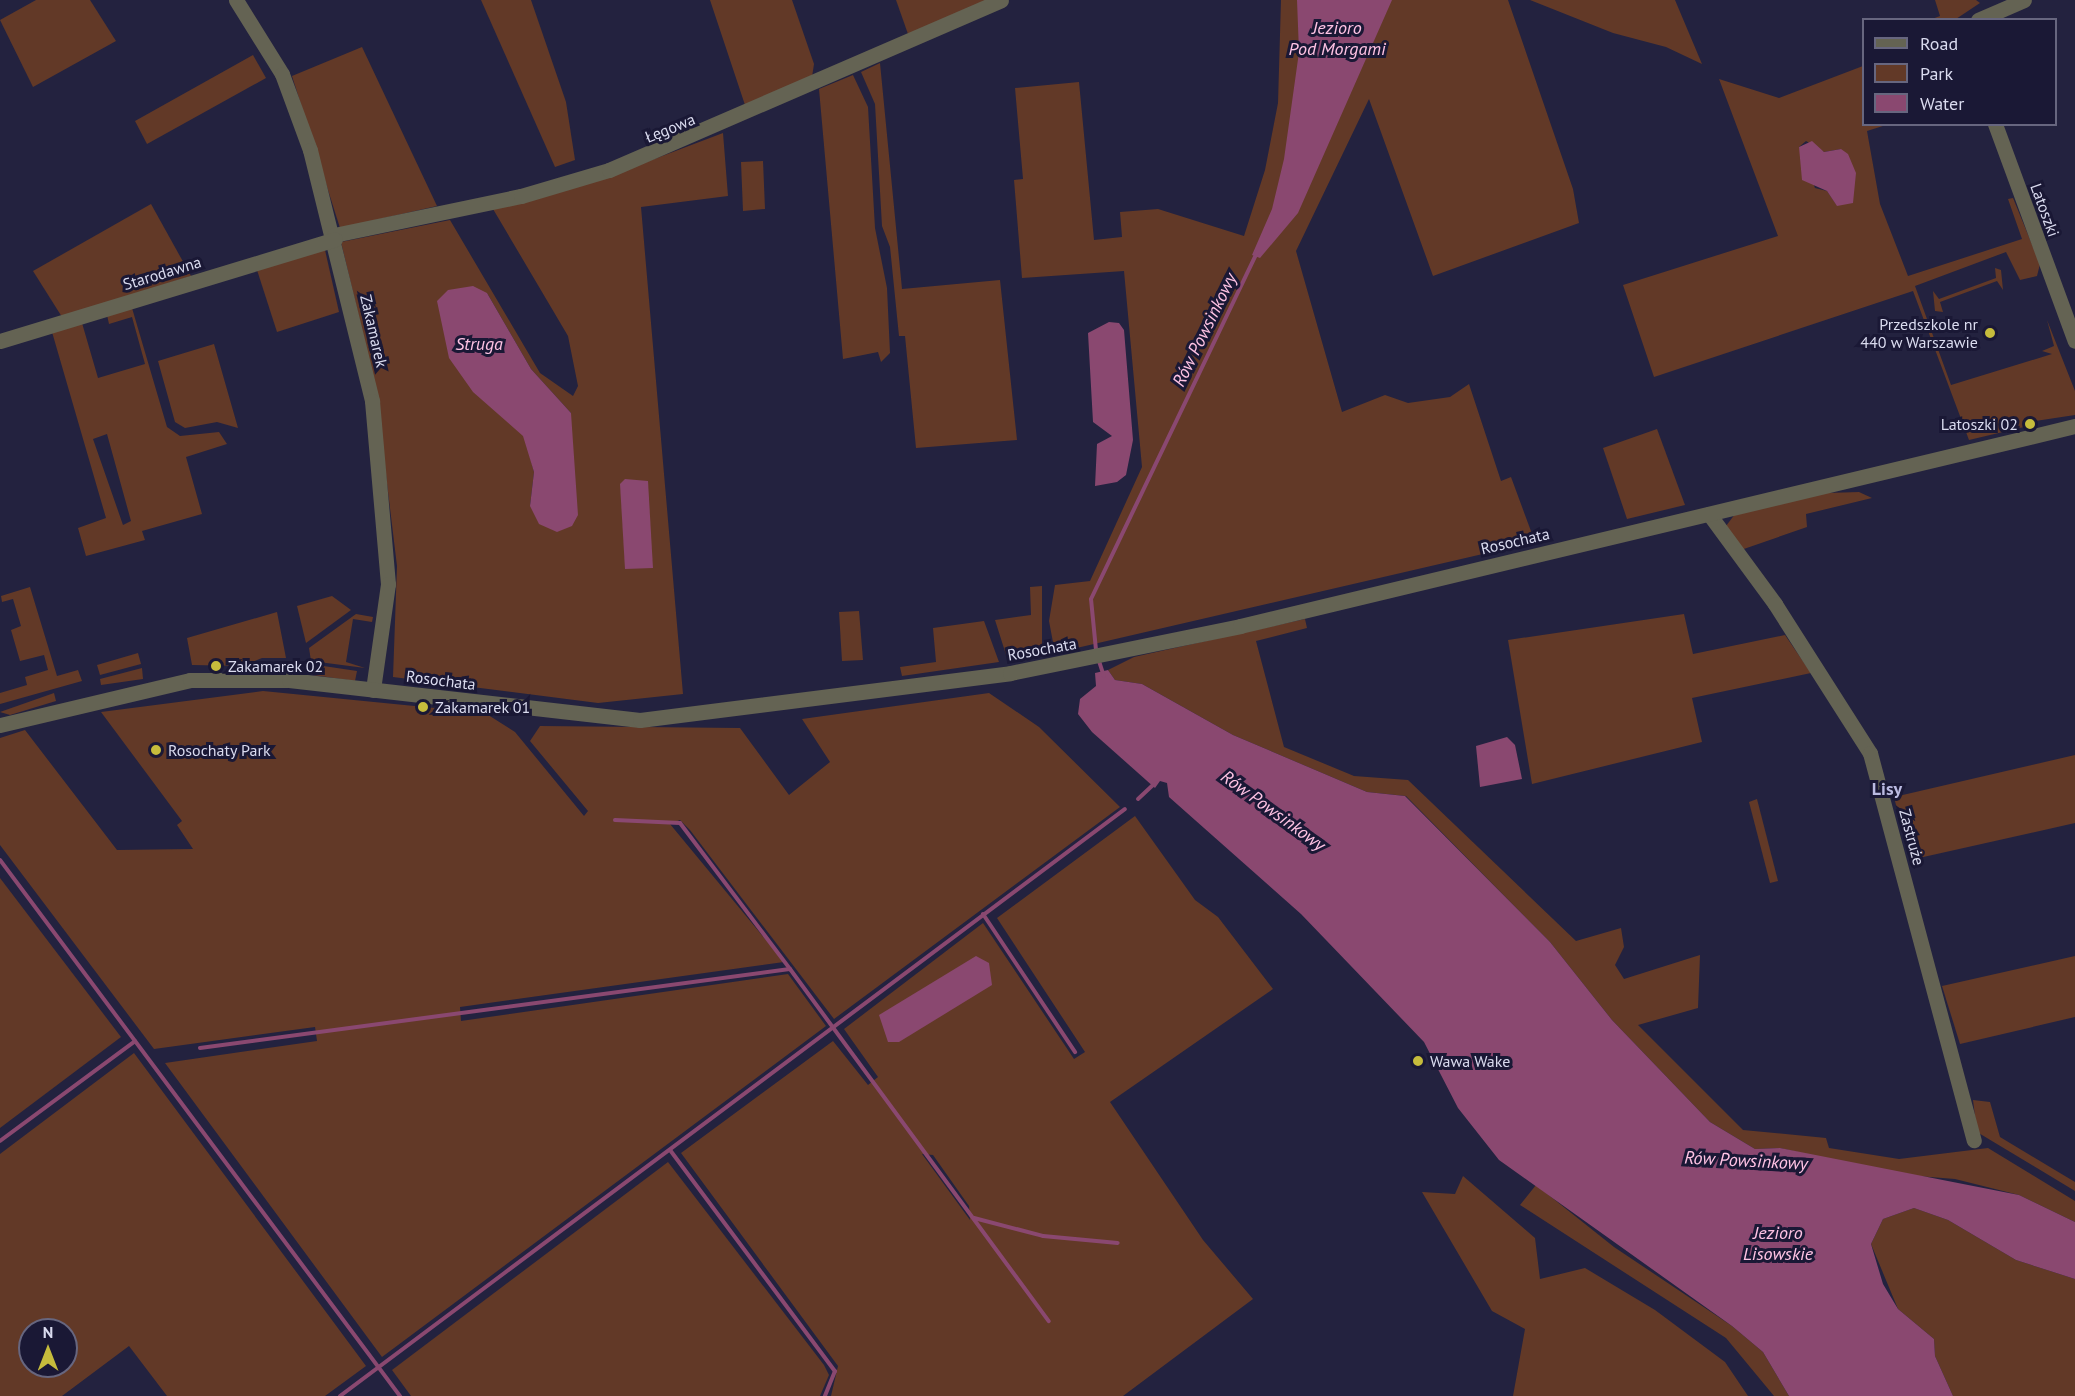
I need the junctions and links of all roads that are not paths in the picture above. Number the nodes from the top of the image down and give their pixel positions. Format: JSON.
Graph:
{"nodes":[{"id":1,"x":236,"y":0,"type":"edge"},
{"id":2,"x":1001,"y":0,"type":"edge"},
{"id":3,"x":2024,"y":0,"type":"edge"},
{"id":4,"x":1983,"y":18,"type":"edge"},
{"id":5,"x":1996,"y":126,"type":"edge"},
{"id":6,"x":334,"y":237,"type":"junction"},
{"id":7,"x":0,"y":341,"type":"edge"},
{"id":8,"x":2075,"y":341,"type":"edge"},
{"id":9,"x":2075,"y":426,"type":"edge"},
{"id":10,"x":1709,"y":514,"type":"junction"},
{"id":11,"x":373,"y":690,"type":"junction"},
{"id":12,"x":0,"y":724,"type":"edge"},
{"id":13,"x":1974,"y":1140,"type":"dead end"}],
"edges":[{"from":1,"to":6,"type":"street","name":"Zakamarek"},
{"from":2,"to":6,"type":"street","name":"Łęgowa"},
{"from":3,"to":4,"type":"street"},
{"from":5,"to":8,"type":"street","name":"Latoszki"},
{"from":6,"to":7,"type":"street","name":"Starodawna"},
{"from":6,"to":11,"type":"street","name":"Zakamarek"},
{"from":9,"to":10,"type":"street","name":"Rosochata"},
{"from":10,"to":11,"type":"street","name":"Rosochata"},
{"from":10,"to":13,"type":"street","name":"Zastruże"},
{"from":11,"to":12,"type":"street","name":"Rosochata"}]}
